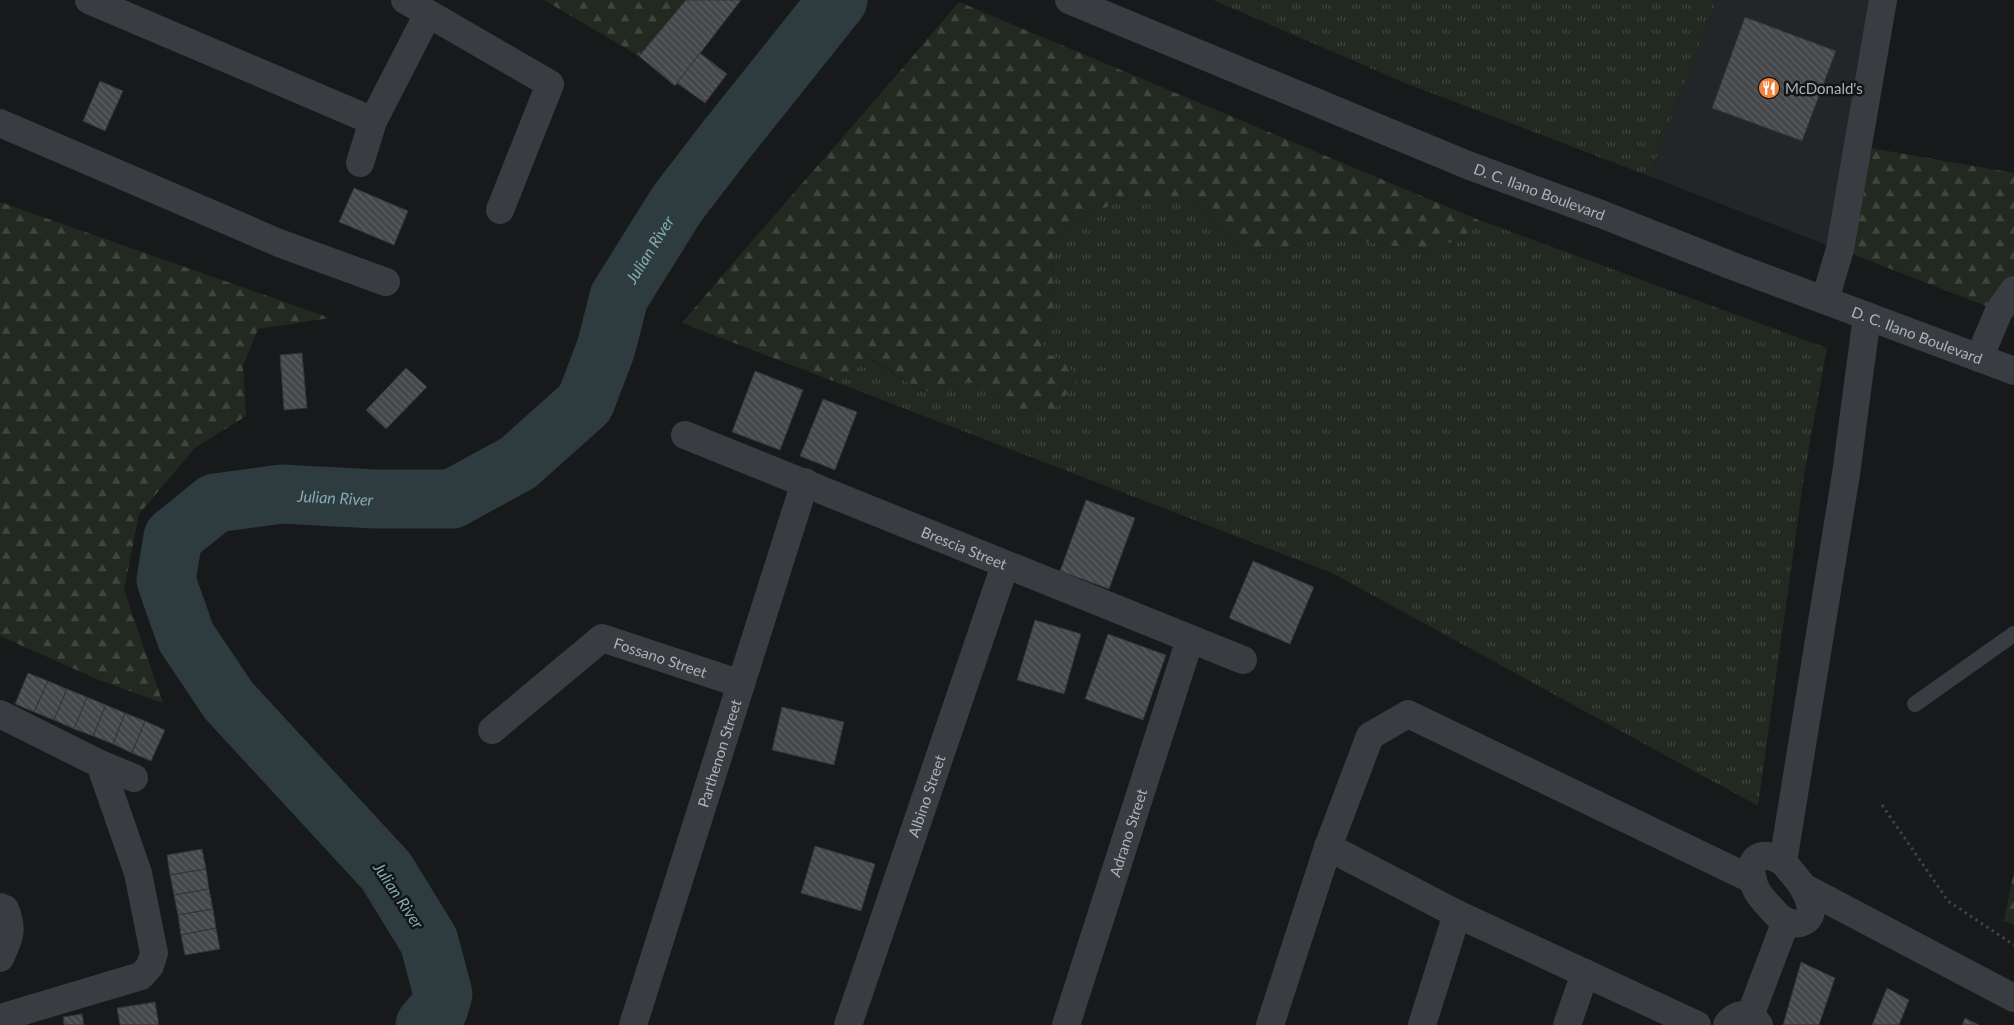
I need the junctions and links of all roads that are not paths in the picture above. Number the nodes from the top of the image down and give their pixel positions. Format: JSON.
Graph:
{"nodes":[{"id":1,"x":89,"y":0,"type":"edge"},
{"id":2,"x":405,"y":0,"type":"edge"},
{"id":3,"x":1069,"y":0,"type":"edge"},
{"id":4,"x":1883,"y":0,"type":"edge"},
{"id":5,"x":428,"y":14,"type":"junction"},
{"id":6,"x":374,"y":121,"type":"junction"},
{"id":7,"x":0,"y":123,"type":"edge"},
{"id":8,"x":360,"y":163,"type":"dead end"},
{"id":9,"x":500,"y":210,"type":"dead end"},
{"id":10,"x":386,"y":282,"type":"dead end"},
{"id":11,"x":2014,"y":290,"type":"edge"},
{"id":12,"x":1825,"y":300,"type":"junction"},
{"id":13,"x":1868,"y":316,"type":"junction"},
{"id":14,"x":1979,"y":358,"type":"junction"},
{"id":15,"x":2014,"y":371,"type":"edge"},
{"id":16,"x":685,"y":435,"type":"dead end"},
{"id":17,"x":805,"y":482,"type":"junction"},
{"id":18,"x":1005,"y":565,"type":"junction"},
{"id":19,"x":2014,"y":634,"type":"edge"},
{"id":20,"x":1190,"y":639,"type":"junction"},
{"id":21,"x":1243,"y":660,"type":"dead end"},
{"id":22,"x":741,"y":684,"type":"junction"},
{"id":23,"x":1915,"y":704,"type":"dead end"},
{"id":24,"x":0,"y":714,"type":"edge"},
{"id":25,"x":492,"y":730,"type":"dead end"},
{"id":26,"x":100,"y":764,"type":"junction"},
{"id":27,"x":134,"y":778,"type":"dead end"},
{"id":28,"x":1328,"y":847,"type":"junction"},
{"id":29,"x":1783,"y":862,"type":"junction"},
{"id":30,"x":1753,"y":880,"type":"junction"},
{"id":31,"x":1805,"y":888,"type":"junction"},
{"id":32,"x":0,"y":907,"type":"edge"},
{"id":33,"x":1457,"y":914,"type":"junction"},
{"id":34,"x":1786,"y":921,"type":"junction"},
{"id":35,"x":0,"y":958,"type":"edge"},
{"id":36,"x":1585,"y":973,"type":"junction"},
{"id":37,"x":2014,"y":998,"type":"edge"},
{"id":38,"x":0,"y":1018,"type":"edge"},
{"id":39,"x":1745,"y":1022,"type":"edge"},
{"id":40,"x":633,"y":1025,"type":"edge"},
{"id":41,"x":848,"y":1025,"type":"edge"},
{"id":42,"x":1066,"y":1025,"type":"edge"},
{"id":43,"x":1270,"y":1025,"type":"edge"},
{"id":44,"x":1422,"y":1025,"type":"edge"},
{"id":45,"x":1568,"y":1025,"type":"edge"},
{"id":46,"x":1697,"y":1025,"type":"edge"}],
"edges":[{"from":1,"to":6,"type":"street"},
{"from":2,"to":5,"type":"street"},
{"from":3,"to":12,"type":"street","name":"D. C. Ilano Boulevard"},
{"from":4,"to":12,"type":"street"},
{"from":5,"to":6,"type":"street"},
{"from":5,"to":9,"type":"street"},
{"from":6,"to":8,"type":"street"},
{"from":7,"to":10,"type":"street"},
{"from":11,"to":14,"type":"street"},
{"from":12,"to":13,"type":"street","name":"D. C. Ilano Boulevard"},
{"from":13,"to":14,"type":"street","name":"D. C. Ilano Boulevard"},
{"from":13,"to":29,"type":"street"},
{"from":14,"to":15,"type":"street","name":"D. C. Ilano Boulevard"},
{"from":16,"to":17,"type":"street","name":"Brescia Street"},
{"from":17,"to":18,"type":"street","name":"Brescia Street"},
{"from":17,"to":22,"type":"street","name":"Parthenon Street"},
{"from":18,"to":20,"type":"street","name":"Brescia Street"},
{"from":18,"to":41,"type":"street","name":"Albino Street"},
{"from":19,"to":23,"type":"lane"},
{"from":20,"to":21,"type":"street","name":"Brescia Street"},
{"from":20,"to":42,"type":"street","name":"Adrano Street"},
{"from":22,"to":25,"type":"street","name":"Fossano Street"},
{"from":22,"to":40,"type":"street","name":"Parthenon Street"},
{"from":24,"to":26,"type":"street"},
{"from":26,"to":27,"type":"street"},
{"from":26,"to":38,"type":"street"},
{"from":28,"to":30,"type":"street"},
{"from":28,"to":33,"type":"street"},
{"from":28,"to":43,"type":"street"},
{"from":29,"to":30,"type":"street"},
{"from":29,"to":31,"type":"street"},
{"from":30,"to":34,"type":"street"},
{"from":31,"to":34,"type":"street"},
{"from":31,"to":37,"type":"street"},
{"from":32,"to":35,"type":"street"},
{"from":33,"to":36,"type":"street"},
{"from":33,"to":44,"type":"street"},
{"from":34,"to":39,"type":"street"},
{"from":36,"to":45,"type":"street"},
{"from":36,"to":46,"type":"street"}]}
